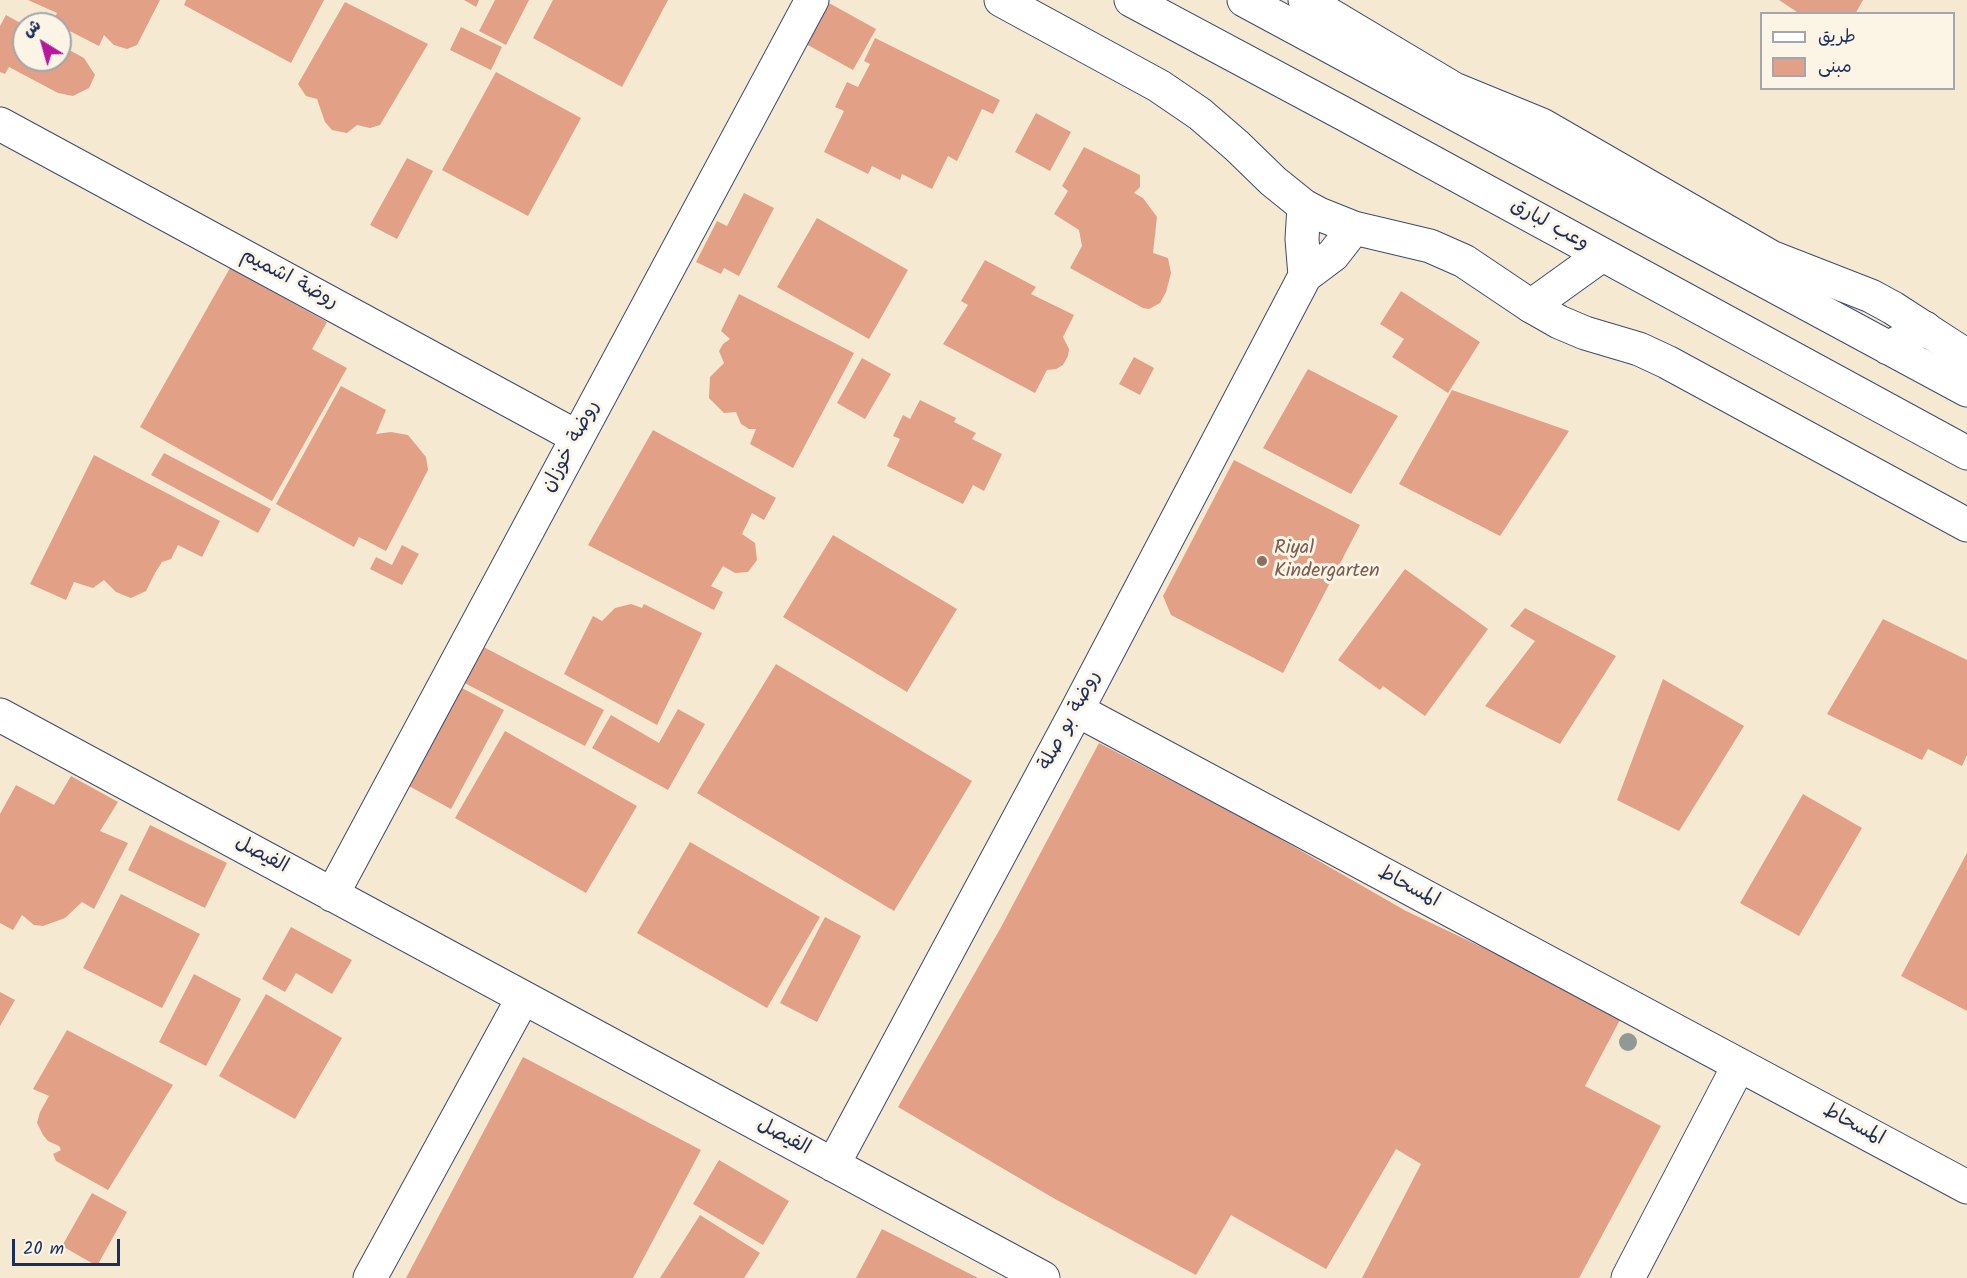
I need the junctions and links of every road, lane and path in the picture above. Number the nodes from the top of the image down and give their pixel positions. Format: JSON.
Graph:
{"nodes":[{"id":1,"x":812,"y":0,"type":"edge"},
{"id":2,"x":1001,"y":0,"type":"edge"},
{"id":3,"x":1131,"y":0,"type":"edge"},
{"id":4,"x":1244,"y":0,"type":"edge"},
{"id":5,"x":1305,"y":0,"type":"edge"},
{"id":6,"x":0,"y":124,"type":"edge"},
{"id":7,"x":1573,"y":144,"type":"junction"},
{"id":8,"x":1621,"y":204,"type":"junction"},
{"id":9,"x":1304,"y":206,"type":"junction"},
{"id":10,"x":1354,"y":228,"type":"junction"},
{"id":11,"x":1602,"y":255,"type":"junction"},
{"id":12,"x":1305,"y":276,"type":"junction"},
{"id":13,"x":1531,"y":306,"type":"junction"},
{"id":14,"x":1924,"y":328,"type":"junction"},
{"id":15,"x":1888,"y":348,"type":"junction"},
{"id":16,"x":1967,"y":356,"type":"edge"},
{"id":17,"x":1967,"y":390,"type":"edge"},
{"id":18,"x":577,"y":437,"type":"junction"},
{"id":19,"x":1967,"y":453,"type":"edge"},
{"id":20,"x":1967,"y":525,"type":"edge"},
{"id":21,"x":1077,"y":710,"type":"junction"},
{"id":22,"x":0,"y":716,"type":"edge"},
{"id":23,"x":333,"y":895,"type":"junction"},
{"id":24,"x":523,"y":998,"type":"junction"},
{"id":25,"x":1739,"y":1065,"type":"junction"},
{"id":26,"x":833,"y":1165,"type":"junction"},
{"id":27,"x":1967,"y":1187,"type":"edge"},
{"id":28,"x":370,"y":1278,"type":"edge"},
{"id":29,"x":1043,"y":1278,"type":"edge"},
{"id":30,"x":1628,"y":1278,"type":"edge"}],
"edges":[{"from":1,"to":18,"type":"street","name":"روضة خوزان"},
{"from":2,"to":9,"type":"street"},
{"from":3,"to":11,"type":"street","name":"وعب لبارق"},
{"from":4,"to":8,"type":"street"},
{"from":5,"to":7,"type":"street"},
{"from":6,"to":18,"type":"street","name":"روضة اشميم"},
{"from":7,"to":8,"type":"street"},
{"from":7,"to":14,"type":"street"},
{"from":8,"to":15,"type":"street"},
{"from":9,"to":10,"type":"street"},
{"from":9,"to":12,"type":"street"},
{"from":10,"to":12,"type":"street"},
{"from":10,"to":13,"type":"street"},
{"from":11,"to":13,"type":"street"},
{"from":11,"to":19,"type":"street","name":"وعب لبارق"},
{"from":12,"to":21,"type":"street","name":"روضة بو صلة"},
{"from":13,"to":20,"type":"street"},
{"from":14,"to":15,"type":"street"},
{"from":14,"to":16,"type":"street"},
{"from":15,"to":17,"type":"street"},
{"from":18,"to":23,"type":"street","name":"روضة خوزان"},
{"from":21,"to":25,"type":"street","name":"المسحاط"},
{"from":21,"to":26,"type":"street","name":"روضة بو صلة"},
{"from":22,"to":23,"type":"street","name":"الفيصل"},
{"from":23,"to":24,"type":"street","name":"الفيصل"},
{"from":24,"to":26,"type":"street","name":"الفيصل"},
{"from":24,"to":28,"type":"street"},
{"from":25,"to":27,"type":"street","name":"المسحاط"},
{"from":25,"to":30,"type":"street"},
{"from":26,"to":29,"type":"street","name":"الفيصل"}]}
